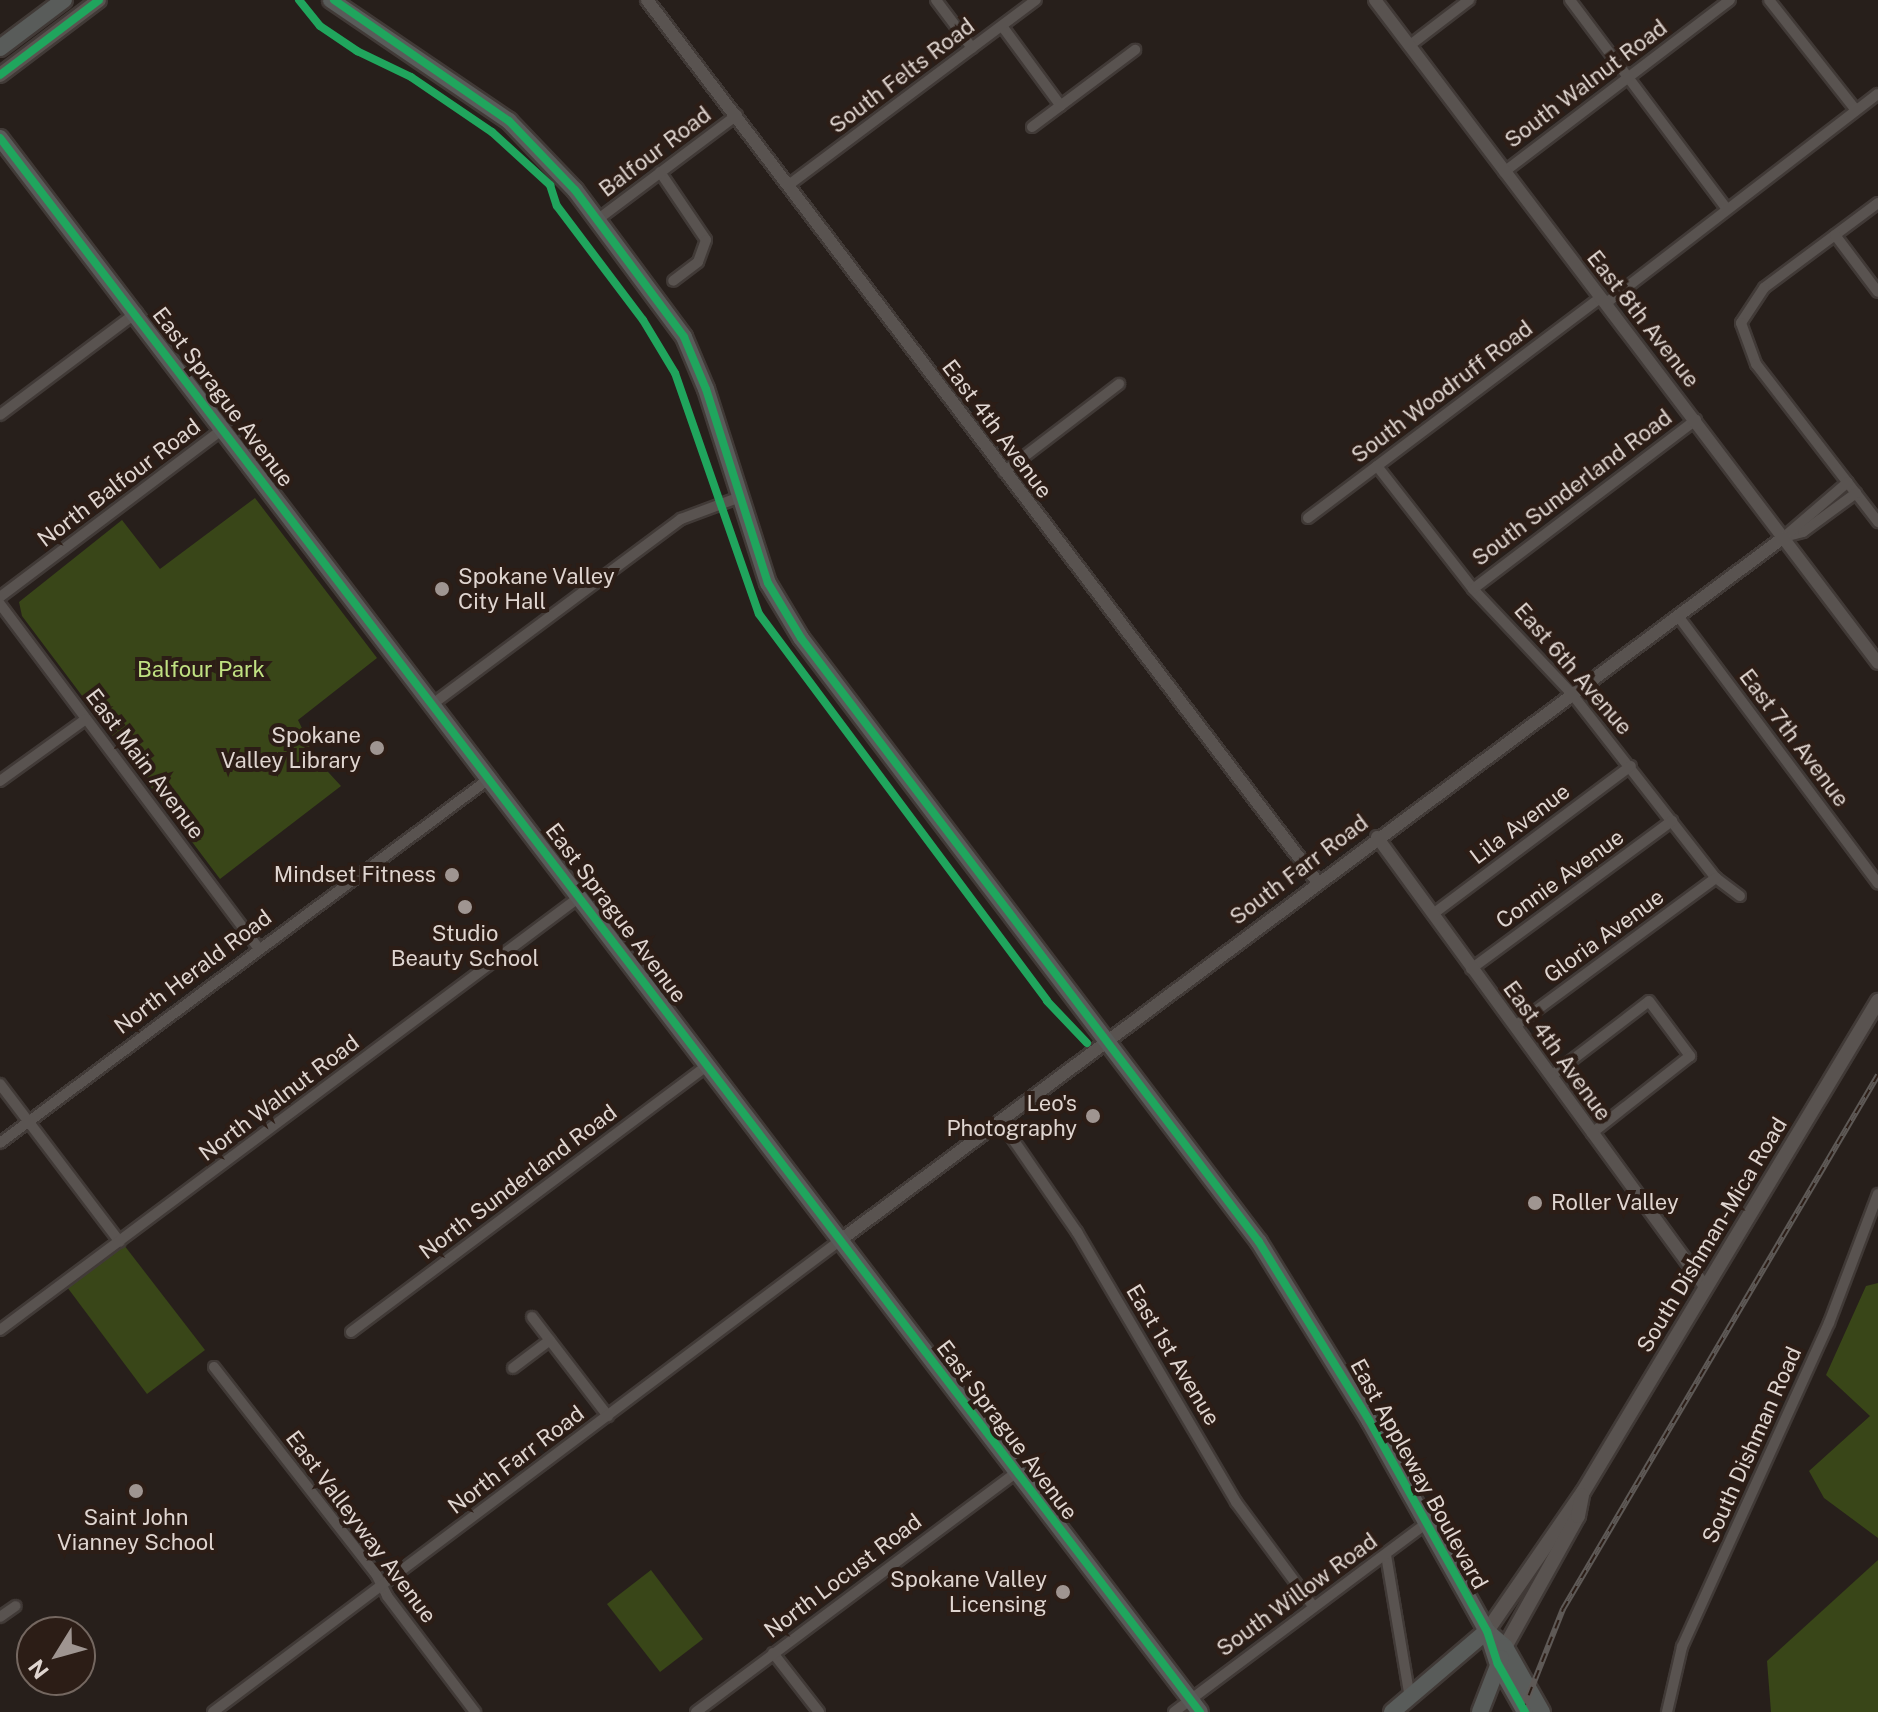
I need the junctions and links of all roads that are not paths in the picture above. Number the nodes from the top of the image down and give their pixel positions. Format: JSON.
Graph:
{"nodes":[{"id":1,"x":64,"y":0,"type":"edge"},
{"id":2,"x":99,"y":0,"type":"edge"},
{"id":3,"x":647,"y":0,"type":"edge"},
{"id":4,"x":936,"y":0,"type":"edge"},
{"id":5,"x":1036,"y":0,"type":"edge"},
{"id":6,"x":1375,"y":0,"type":"edge"},
{"id":7,"x":1469,"y":0,"type":"edge"},
{"id":8,"x":1570,"y":0,"type":"edge"},
{"id":9,"x":1730,"y":0,"type":"edge"},
{"id":10,"x":1769,"y":0,"type":"edge"},
{"id":11,"x":334,"y":1,"type":"edge"},
{"id":12,"x":1002,"y":26,"type":"junction"},
{"id":13,"x":1409,"y":46,"type":"junction"},
{"id":14,"x":0,"y":48,"type":"edge"},
{"id":15,"x":972,"y":48,"type":"junction"},
{"id":16,"x":1135,"y":50,"type":"dead end"},
{"id":17,"x":0,"y":75,"type":"edge"},
{"id":18,"x":1629,"y":76,"type":"junction"},
{"id":19,"x":1878,"y":94,"type":"edge"},
{"id":20,"x":1061,"y":106,"type":"junction"},
{"id":21,"x":1856,"y":110,"type":"junction"},
{"id":22,"x":737,"y":115,"type":"junction"},
{"id":23,"x":1032,"y":127,"type":"dead end"},
{"id":24,"x":0,"y":138,"type":"edge"},
{"id":25,"x":660,"y":172,"type":"junction"},
{"id":26,"x":1504,"y":172,"type":"junction"},
{"id":27,"x":790,"y":184,"type":"junction"},
{"id":28,"x":1878,"y":203,"type":"edge"},
{"id":29,"x":1726,"y":208,"type":"junction"},
{"id":30,"x":597,"y":220,"type":"junction"},
{"id":31,"x":1835,"y":235,"type":"junction"},
{"id":32,"x":673,"y":281,"type":"dead end"},
{"id":33,"x":1878,"y":292,"type":"edge"},
{"id":34,"x":1603,"y":301,"type":"junction"},
{"id":35,"x":137,"y":312,"type":"junction"},
{"id":36,"x":1119,"y":384,"type":"dead end"},
{"id":37,"x":0,"y":415,"type":"edge"},
{"id":38,"x":1696,"y":420,"type":"junction"},
{"id":39,"x":223,"y":429,"type":"junction"},
{"id":40,"x":1377,"y":466,"type":"junction"},
{"id":41,"x":1004,"y":472,"type":"junction"},
{"id":42,"x":1848,"y":482,"type":"junction"},
{"id":43,"x":1856,"y":493,"type":"junction"},
{"id":44,"x":740,"y":497,"type":"junction"},
{"id":45,"x":1308,"y":518,"type":"dead end"},
{"id":46,"x":1878,"y":522,"type":"edge"},
{"id":47,"x":1784,"y":537,"type":"junction"},
{"id":48,"x":1473,"y":589,"type":"junction"},
{"id":49,"x":0,"y":597,"type":"edge"},
{"id":50,"x":0,"y":604,"type":"edge"},
{"id":51,"x":1678,"y":616,"type":"junction"},
{"id":52,"x":1878,"y":663,"type":"edge"},
{"id":53,"x":1572,"y":694,"type":"junction"},
{"id":54,"x":434,"y":703,"type":"junction"},
{"id":55,"x":86,"y":719,"type":"junction"},
{"id":56,"x":1631,"y":766,"type":"junction"},
{"id":57,"x":490,"y":778,"type":"junction"},
{"id":58,"x":0,"y":781,"type":"edge"},
{"id":59,"x":1672,"y":821,"type":"junction"},
{"id":60,"x":1377,"y":837,"type":"junction"},
{"id":61,"x":1716,"y":878,"type":"junction"},
{"id":62,"x":1317,"y":881,"type":"junction"},
{"id":63,"x":1878,"y":883,"type":"edge"},
{"id":64,"x":581,"y":896,"type":"junction"},
{"id":65,"x":1740,"y":896,"type":"dead end"},
{"id":66,"x":1433,"y":914,"type":"junction"},
{"id":67,"x":258,"y":947,"type":"junction"},
{"id":68,"x":1471,"y":969,"type":"junction"},
{"id":69,"x":1878,"y":1001,"type":"edge"},
{"id":70,"x":1515,"y":1026,"type":"junction"},
{"id":71,"x":1107,"y":1040,"type":"junction"},
{"id":72,"x":709,"y":1064,"type":"junction"},
{"id":73,"x":1551,"y":1076,"type":"junction"},
{"id":74,"x":0,"y":1084,"type":"edge"},
{"id":75,"x":29,"y":1122,"type":"junction"},
{"id":76,"x":1001,"y":1122,"type":"junction"},
{"id":77,"x":1592,"y":1133,"type":"junction"},
{"id":78,"x":0,"y":1143,"type":"edge"},
{"id":79,"x":1878,"y":1194,"type":"edge"},
{"id":80,"x":842,"y":1239,"type":"junction"},
{"id":81,"x":120,"y":1242,"type":"junction"},
{"id":82,"x":1706,"y":1288,"type":"junction"},
{"id":83,"x":532,"y":1317,"type":"dead end"},
{"id":84,"x":0,"y":1330,"type":"edge"},
{"id":85,"x":351,"y":1332,"type":"dead end"},
{"id":86,"x":550,"y":1340,"type":"junction"},
{"id":87,"x":214,"y":1367,"type":"dead end"},
{"id":88,"x":513,"y":1368,"type":"dead end"},
{"id":89,"x":608,"y":1416,"type":"junction"},
{"id":90,"x":1016,"y":1473,"type":"junction"},
{"id":91,"x":1583,"y":1492,"type":"junction"},
{"id":92,"x":1427,"y":1523,"type":"junction"},
{"id":93,"x":1386,"y":1555,"type":"junction"},
{"id":94,"x":381,"y":1585,"type":"junction"},
{"id":95,"x":16,"y":1606,"type":"dead end"},
{"id":96,"x":1313,"y":1606,"type":"junction"},
{"id":97,"x":0,"y":1617,"type":"edge"},
{"id":98,"x":1487,"y":1631,"type":"junction"},
{"id":99,"x":1505,"y":1647,"type":"junction"},
{"id":100,"x":773,"y":1653,"type":"junction"},
{"id":101,"x":1498,"y":1664,"type":"junction"},
{"id":102,"x":1410,"y":1698,"type":"junction"},
{"id":103,"x":1195,"y":1706,"type":"edge"},
{"id":104,"x":213,"y":1712,"type":"edge"},
{"id":105,"x":475,"y":1712,"type":"edge"},
{"id":106,"x":696,"y":1712,"type":"edge"},
{"id":107,"x":819,"y":1712,"type":"edge"},
{"id":108,"x":1174,"y":1712,"type":"edge"},
{"id":109,"x":1392,"y":1712,"type":"edge"},
{"id":110,"x":1480,"y":1712,"type":"edge"},
{"id":111,"x":1525,"y":1712,"type":"edge"},
{"id":112,"x":1542,"y":1712,"type":"edge"},
{"id":113,"x":1667,"y":1712,"type":"edge"}],
"edges":[{"from":1,"to":14,"type":"main road"},
{"from":2,"to":17,"type":"main road"},
{"from":3,"to":22,"type":"street","name":"East 4th Avenue"},
{"from":4,"to":15,"type":"street"},
{"from":5,"to":12,"type":"street","name":"South Felts Road"},
{"from":6,"to":13,"type":"street","name":"East 8th Avenue"},
{"from":7,"to":13,"type":"street"},
{"from":8,"to":18,"type":"street"},
{"from":9,"to":18,"type":"street","name":"South Walnut Road"},
{"from":10,"to":21,"type":"street"},
{"from":11,"to":30,"type":"main road"},
{"from":12,"to":15,"type":"street","name":"South Felts Road"},
{"from":12,"to":20,"type":"street"},
{"from":13,"to":26,"type":"street","name":"East 8th Avenue"},
{"from":15,"to":27,"type":"street","name":"South Felts Road"},
{"from":16,"to":20,"type":"street"},
{"from":18,"to":26,"type":"street","name":"South Walnut Road"},
{"from":18,"to":29,"type":"street"},
{"from":19,"to":21,"type":"street","name":"South Woodruff Road"},
{"from":20,"to":23,"type":"street"},
{"from":21,"to":29,"type":"street","name":"South Woodruff Road"},
{"from":22,"to":25,"type":"street","name":"Balfour Road"},
{"from":22,"to":27,"type":"street","name":"East 4th Avenue"},
{"from":24,"to":35,"type":"main road","name":"East Sprague Avenue"},
{"from":25,"to":30,"type":"street","name":"Balfour Road"},
{"from":25,"to":32,"type":"street"},
{"from":26,"to":34,"type":"street","name":"East 8th Avenue"},
{"from":27,"to":41,"type":"street","name":"East 4th Avenue"},
{"from":28,"to":31,"type":"street"},
{"from":29,"to":34,"type":"street","name":"South Woodruff Road"},
{"from":30,"to":44,"type":"main road"},
{"from":31,"to":33,"type":"street"},
{"from":31,"to":42,"type":"street"},
{"from":34,"to":38,"type":"street","name":"East 8th Avenue"},
{"from":34,"to":40,"type":"street","name":"South Woodruff Road"},
{"from":35,"to":37,"type":"street"},
{"from":35,"to":39,"type":"main road","name":"East Sprague Avenue"},
{"from":36,"to":41,"type":"street"},
{"from":38,"to":47,"type":"street","name":"East 8th Avenue"},
{"from":38,"to":48,"type":"street","name":"South Sunderland Road"},
{"from":39,"to":49,"type":"street","name":"North Balfour Road"},
{"from":39,"to":54,"type":"main road","name":"East Sprague Avenue"},
{"from":40,"to":45,"type":"street","name":"South Woodruff Road"},
{"from":40,"to":48,"type":"street","name":"East 6th Avenue"},
{"from":41,"to":62,"type":"street","name":"East 4th Avenue"},
{"from":42,"to":43,"type":"street"},
{"from":42,"to":47,"type":"street","name":"South Farr Road"},
{"from":43,"to":46,"type":"street"},
{"from":43,"to":47,"type":"street","name":"South Farr Road"},
{"from":44,"to":54,"type":"street"},
{"from":44,"to":71,"type":"main road","name":"East Appleway Boulevard"},
{"from":47,"to":51,"type":"street","name":"South Farr Road"},
{"from":47,"to":52,"type":"street","name":"East 8th Avenue"},
{"from":48,"to":53,"type":"street","name":"East 6th Avenue"},
{"from":50,"to":55,"type":"street","name":"East Main Avenue"},
{"from":51,"to":53,"type":"street","name":"South Farr Road"},
{"from":51,"to":63,"type":"street","name":"East 7th Avenue"},
{"from":53,"to":56,"type":"street","name":"East 6th Avenue"},
{"from":53,"to":60,"type":"street","name":"South Farr Road"},
{"from":54,"to":57,"type":"main road","name":"East Sprague Avenue"},
{"from":55,"to":58,"type":"street"},
{"from":55,"to":67,"type":"street","name":"East Main Avenue"},
{"from":56,"to":59,"type":"street","name":"East 6th Avenue"},
{"from":56,"to":66,"type":"street","name":"Lila Avenue"},
{"from":57,"to":64,"type":"main road","name":"East Sprague Avenue"},
{"from":57,"to":67,"type":"street","name":"North Herald Road"},
{"from":59,"to":61,"type":"street","name":"East 6th Avenue"},
{"from":59,"to":68,"type":"street","name":"Connie Avenue"},
{"from":60,"to":62,"type":"street","name":"South Farr Road"},
{"from":60,"to":66,"type":"street","name":"East 4th Avenue"},
{"from":61,"to":65,"type":"street","name":"East 6th Avenue"},
{"from":61,"to":70,"type":"street","name":"Gloria Avenue"},
{"from":62,"to":71,"type":"street","name":"South Farr Road"},
{"from":64,"to":72,"type":"main road","name":"East Sprague Avenue"},
{"from":64,"to":81,"type":"street","name":"North Walnut Road"},
{"from":66,"to":68,"type":"street","name":"East 4th Avenue"},
{"from":67,"to":75,"type":"street","name":"North Herald Road"},
{"from":68,"to":70,"type":"street","name":"East 4th Avenue"},
{"from":69,"to":82,"type":"main road","name":"South Dishman-Mica Road"},
{"from":70,"to":73,"type":"street","name":"East 4th Avenue"},
{"from":71,"to":76,"type":"street","name":"South Farr Road"},
{"from":71,"to":92,"type":"main road","name":"East Appleway Boulevard"},
{"from":72,"to":80,"type":"main road","name":"East Sprague Avenue"},
{"from":72,"to":85,"type":"street","name":"North Sunderland Road"},
{"from":73,"to":77,"type":"street","name":"East 4th Avenue"},
{"from":73,"to":77,"type":"street"},
{"from":74,"to":75,"type":"street"},
{"from":75,"to":78,"type":"street","name":"North Herald Road"},
{"from":75,"to":81,"type":"street"},
{"from":76,"to":80,"type":"street","name":"South Farr Road"},
{"from":76,"to":96,"type":"street","name":"East 1st Avenue"},
{"from":77,"to":82,"type":"street","name":"East 4th Avenue"},
{"from":79,"to":113,"type":"street","name":"South Dishman Road"},
{"from":80,"to":89,"type":"street","name":"North Farr Road"},
{"from":80,"to":90,"type":"main road","name":"East Sprague Avenue"},
{"from":81,"to":84,"type":"street","name":"North Walnut Road"},
{"from":82,"to":91,"type":"main road","name":"South Dishman-Mica Road"},
{"from":83,"to":86,"type":"street"},
{"from":86,"to":88,"type":"street"},
{"from":86,"to":89,"type":"street"},
{"from":87,"to":94,"type":"street","name":"East Valleyway Avenue"},
{"from":89,"to":94,"type":"street","name":"North Farr Road"},
{"from":90,"to":100,"type":"street","name":"North Locust Road"},
{"from":90,"to":103,"type":"main road","name":"East Sprague Avenue"},
{"from":91,"to":98,"type":"main road","name":"South Dishman-Mica Road"},
{"from":91,"to":99,"type":"main road","name":"South Dishman-Mica Road"},
{"from":92,"to":93,"type":"street","name":"South Willow Road"},
{"from":92,"to":98,"type":"main road","name":"East Appleway Boulevard"},
{"from":93,"to":96,"type":"street","name":"South Willow Road"},
{"from":93,"to":102,"type":"street"},
{"from":94,"to":104,"type":"street","name":"North Farr Road"},
{"from":94,"to":105,"type":"street","name":"East Valleyway Avenue"},
{"from":95,"to":97,"type":"street"},
{"from":96,"to":103,"type":"street","name":"South Willow Road"},
{"from":98,"to":99,"type":"main road","name":"East Appleway Boulevard"},
{"from":98,"to":101,"type":"main road","name":"East Appleway Boulevard"},
{"from":98,"to":102,"type":"main road"},
{"from":99,"to":101,"type":"main road"},
{"from":99,"to":112,"type":"main road","name":"East Appleway Boulevard"},
{"from":100,"to":106,"type":"street","name":"North Locust Road"},
{"from":100,"to":107,"type":"street"},
{"from":101,"to":110,"type":"main road"},
{"from":101,"to":111,"type":"main road","name":"East Appleway Boulevard"},
{"from":102,"to":109,"type":"main road"},
{"from":103,"to":108,"type":"street","name":"South Willow Road"}]}
